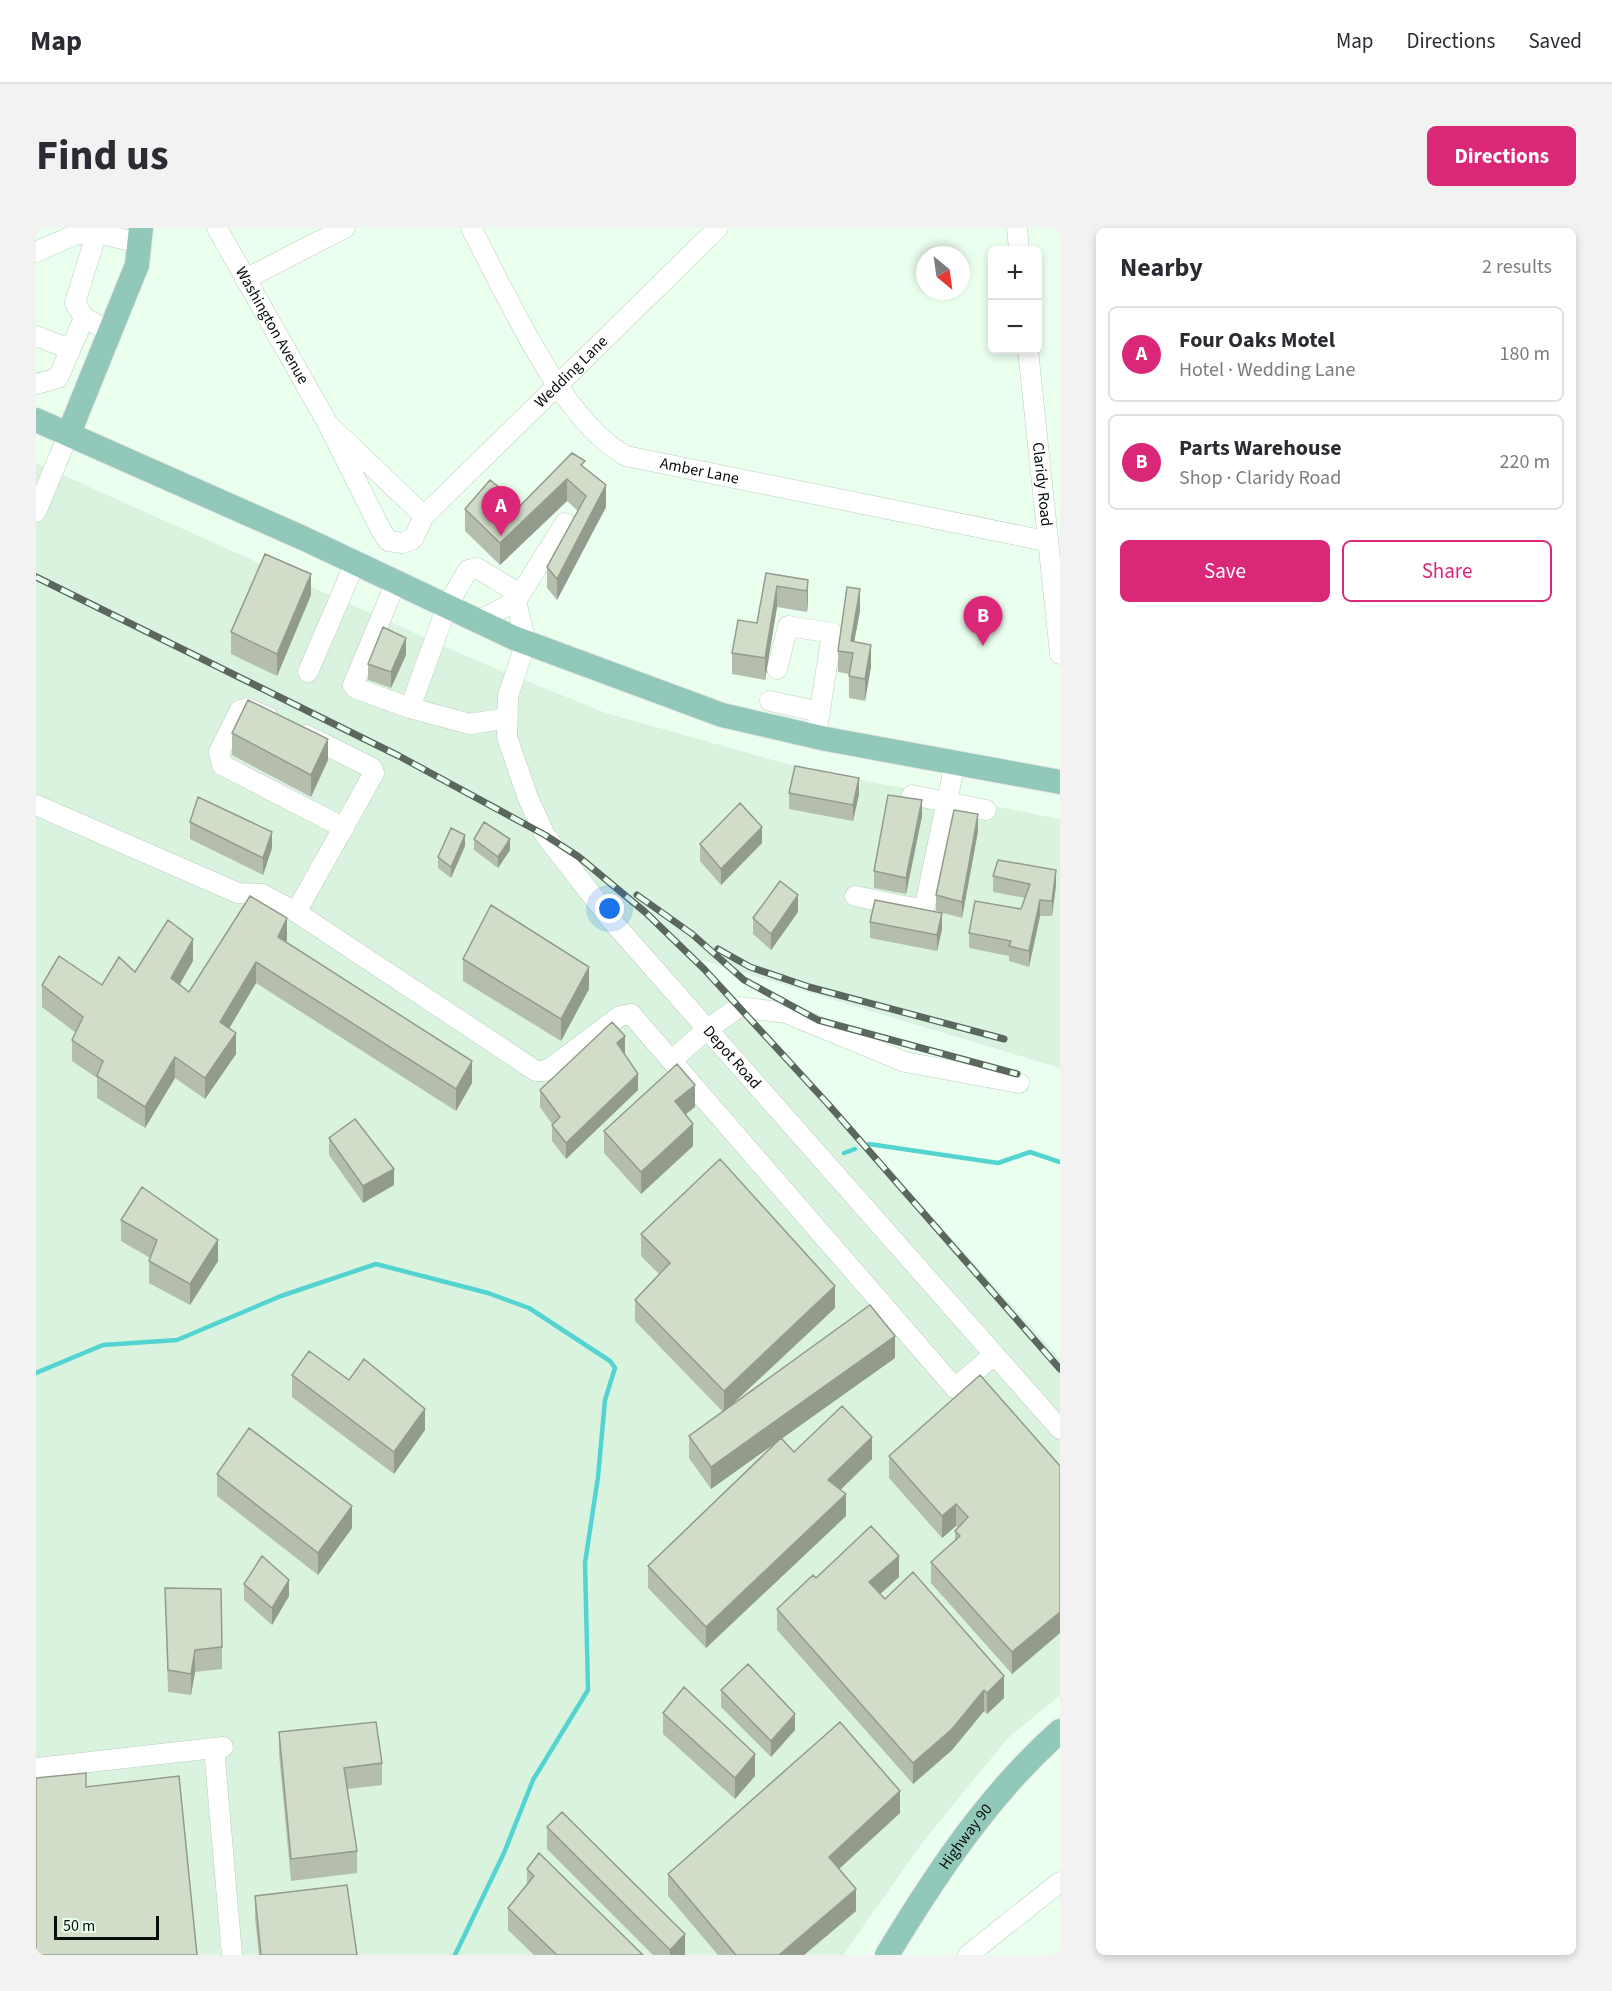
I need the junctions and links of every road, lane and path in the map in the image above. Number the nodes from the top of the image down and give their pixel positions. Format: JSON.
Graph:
{"nodes":[{"id":1,"x":217,"y":228,"type":"edge"},
{"id":2,"x":345,"y":228,"type":"edge"},
{"id":3,"x":471,"y":228,"type":"edge"},
{"id":4,"x":718,"y":228,"type":"edge"},
{"id":5,"x":1017,"y":228,"type":"edge"},
{"id":6,"x":96,"y":235,"type":"junction"},
{"id":7,"x":140,"y":235,"type":"edge"},
{"id":8,"x":1019,"y":246,"type":"edge"},
{"id":9,"x":36,"y":252,"type":"edge"},
{"id":10,"x":244,"y":279,"type":"junction"},
{"id":11,"x":84,"y":318,"type":"junction"},
{"id":12,"x":110,"y":331,"type":"junction"},
{"id":13,"x":36,"y":336,"type":"edge"},
{"id":14,"x":1028,"y":354,"type":"edge"},
{"id":15,"x":67,"y":358,"type":"junction"},
{"id":16,"x":91,"y":377,"type":"junction"},
{"id":17,"x":36,"y":384,"type":"edge"},
{"id":18,"x":558,"y":387,"type":"junction"},
{"id":19,"x":36,"y":420,"type":"edge"},
{"id":20,"x":328,"y":424,"type":"junction"},
{"id":21,"x":69,"y":433,"type":"junction"},
{"id":22,"x":42,"y":480,"type":"edge"},
{"id":23,"x":36,"y":512,"type":"edge"},
{"id":24,"x":424,"y":516,"type":"junction"},
{"id":25,"x":565,"y":523,"type":"dead end"},
{"id":26,"x":1046,"y":541,"type":"junction"},
{"id":27,"x":355,"y":563,"type":"junction"},
{"id":28,"x":396,"y":582,"type":"junction"},
{"id":29,"x":518,"y":598,"type":"junction"},
{"id":30,"x":447,"y":606,"type":"junction"},
{"id":31,"x":478,"y":621,"type":"junction"},
{"id":32,"x":526,"y":642,"type":"junction"},
{"id":33,"x":1060,"y":654,"type":"edge"},
{"id":34,"x":308,"y":672,"type":"dead end"},
{"id":35,"x":774,"y":684,"type":"junction"},
{"id":36,"x":410,"y":708,"type":"junction"},
{"id":37,"x":820,"y":712,"type":"junction"},
{"id":38,"x":507,"y":718,"type":"junction"},
{"id":39,"x":765,"y":725,"type":"junction"},
{"id":40,"x":816,"y":736,"type":"junction"},
{"id":41,"x":956,"y":763,"type":"junction"},
{"id":42,"x":1060,"y":782,"type":"edge"},
{"id":43,"x":912,"y":795,"type":"dead end"},
{"id":44,"x":947,"y":802,"type":"junction"},
{"id":45,"x":36,"y":805,"type":"edge"},
{"id":46,"x":986,"y":810,"type":"dead end"},
{"id":47,"x":344,"y":828,"type":"junction"},
{"id":48,"x":855,"y":896,"type":"dead end"},
{"id":49,"x":296,"y":912,"type":"junction"},
{"id":50,"x":706,"y":1030,"type":"junction"},
{"id":51,"x":672,"y":1060,"type":"junction"},
{"id":52,"x":1019,"y":1083,"type":"dead end"},
{"id":53,"x":994,"y":1354,"type":"junction"},
{"id":54,"x":1060,"y":1429,"type":"edge"},
{"id":55,"x":1060,"y":1731,"type":"edge"},
{"id":56,"x":36,"y":1768,"type":"edge"},
{"id":57,"x":1060,"y":1882,"type":"edge"},
{"id":58,"x":232,"y":1955,"type":"edge"},
{"id":59,"x":887,"y":1955,"type":"edge"},
{"id":60,"x":968,"y":1955,"type":"edge"}],
"edges":[{"from":1,"to":10,"type":"street","name":"Washington Avenue"},
{"from":2,"to":10,"type":"street"},
{"from":3,"to":18,"type":"street","name":"Amber Lane"},
{"from":4,"to":18,"type":"street","name":"Wedding Lane"},
{"from":5,"to":8,"type":"street"},
{"from":6,"to":7,"type":"street"},
{"from":6,"to":9,"type":"street"},
{"from":6,"to":11,"type":"street"},
{"from":7,"to":12,"type":"main road"},
{"from":10,"to":20,"type":"street","name":"Washington Avenue"},
{"from":11,"to":12,"type":"street"},
{"from":11,"to":15,"type":"street"},
{"from":12,"to":16,"type":"main road"},
{"from":13,"to":15,"type":"street"},
{"from":14,"to":26,"type":"street","name":"Claridy Road"},
{"from":15,"to":16,"type":"street"},
{"from":15,"to":17,"type":"street"},
{"from":16,"to":21,"type":"main road"},
{"from":18,"to":24,"type":"street","name":"Wedding Lane"},
{"from":18,"to":26,"type":"street","name":"Amber Lane"},
{"from":19,"to":21,"type":"main road"},
{"from":20,"to":24,"type":"street","name":"Washington Avenue"},
{"from":20,"to":24,"type":"street","name":"Washington Avenue"},
{"from":21,"to":22,"type":"street"},
{"from":21,"to":27,"type":"main road"},
{"from":22,"to":23,"type":"street"},
{"from":25,"to":29,"type":"street"},
{"from":26,"to":33,"type":"street","name":"Claridy Road"},
{"from":27,"to":28,"type":"main road"},
{"from":27,"to":34,"type":"street"},
{"from":28,"to":30,"type":"main road"},
{"from":28,"to":36,"type":"street"},
{"from":29,"to":30,"type":"street"},
{"from":29,"to":31,"type":"street"},
{"from":29,"to":32,"type":"street"},
{"from":30,"to":31,"type":"main road"},
{"from":30,"to":36,"type":"street"},
{"from":31,"to":32,"type":"main road"},
{"from":32,"to":38,"type":"street","name":"Depot Road"},
{"from":32,"to":39,"type":"main road"},
{"from":35,"to":37,"type":"street"},
{"from":35,"to":37,"type":"street"},
{"from":35,"to":39,"type":"street"},
{"from":36,"to":38,"type":"street"},
{"from":37,"to":40,"type":"street"},
{"from":38,"to":50,"type":"street","name":"Depot Road"},
{"from":39,"to":40,"type":"main road"},
{"from":40,"to":41,"type":"main road"},
{"from":41,"to":42,"type":"main road"},
{"from":41,"to":44,"type":"street"},
{"from":43,"to":44,"type":"street"},
{"from":44,"to":46,"type":"street"},
{"from":44,"to":48,"type":"street"},
{"from":45,"to":49,"type":"street"},
{"from":47,"to":47,"type":"street"},
{"from":47,"to":49,"type":"street"},
{"from":49,"to":51,"type":"street"},
{"from":50,"to":51,"type":"street"},
{"from":50,"to":52,"type":"street"},
{"from":50,"to":53,"type":"street","name":"Depot Road"},
{"from":51,"to":53,"type":"street"},
{"from":53,"to":54,"type":"street","name":"Depot Road"},
{"from":55,"to":59,"type":"main road","name":"Highway 90"},
{"from":56,"to":58,"type":"street"},
{"from":57,"to":60,"type":"street"}]}
